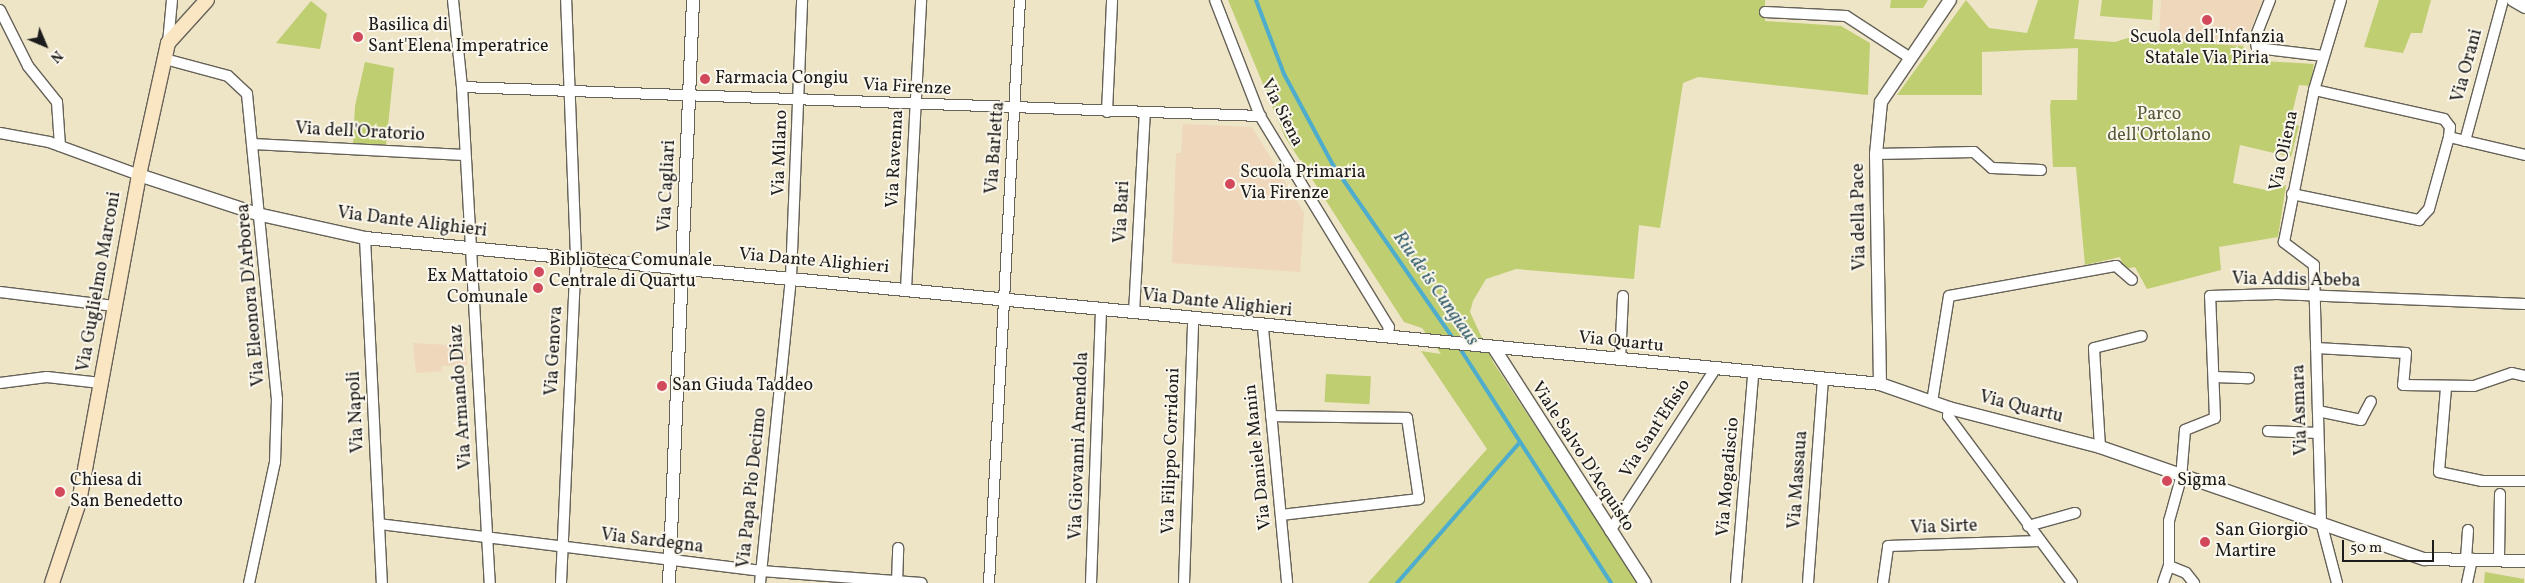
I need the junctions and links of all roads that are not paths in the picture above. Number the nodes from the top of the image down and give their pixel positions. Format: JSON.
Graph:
{"nodes":[{"id":1,"x":172,"y":0,"type":"edge"},
{"id":2,"x":207,"y":0,"type":"edge"},
{"id":3,"x":453,"y":0,"type":"edge"},
{"id":4,"x":566,"y":0,"type":"edge"},
{"id":5,"x":693,"y":0,"type":"edge"},
{"id":6,"x":802,"y":0,"type":"edge"},
{"id":7,"x":921,"y":0,"type":"edge"},
{"id":8,"x":1020,"y":0,"type":"edge"},
{"id":9,"x":1112,"y":0,"type":"edge"},
{"id":10,"x":1215,"y":0,"type":"edge"},
{"id":11,"x":1950,"y":0,"type":"edge"},
{"id":12,"x":2270,"y":0,"type":"edge"},
{"id":13,"x":2341,"y":0,"type":"edge"},
{"id":14,"x":2503,"y":0,"type":"edge"},
{"id":15,"x":2513,"y":0,"type":"edge"},
{"id":16,"x":2525,"y":7,"type":"edge"},
{"id":17,"x":0,"y":10,"type":"edge"},
{"id":18,"x":1765,"y":12,"type":"dead end"},
{"id":19,"x":168,"y":43,"type":"junction"},
{"id":20,"x":2324,"y":56,"type":"junction"},
{"id":21,"x":1909,"y":57,"type":"junction"},
{"id":22,"x":165,"y":59,"type":"junction"},
{"id":23,"x":462,"y":87,"type":"junction"},
{"id":24,"x":570,"y":87,"type":"junction"},
{"id":25,"x":2314,"y":90,"type":"junction"},
{"id":26,"x":691,"y":94,"type":"junction"},
{"id":27,"x":799,"y":98,"type":"junction"},
{"id":28,"x":915,"y":104,"type":"junction"},
{"id":29,"x":1015,"y":110,"type":"junction"},
{"id":30,"x":1108,"y":112,"type":"junction"},
{"id":31,"x":1145,"y":112,"type":"junction"},
{"id":32,"x":1260,"y":116,"type":"junction"},
{"id":33,"x":0,"y":134,"type":"edge"},
{"id":34,"x":2449,"y":137,"type":"junction"},
{"id":35,"x":2464,"y":141,"type":"junction"},
{"id":36,"x":253,"y":144,"type":"junction"},
{"id":37,"x":60,"y":146,"type":"junction"},
{"id":38,"x":464,"y":154,"type":"junction"},
{"id":39,"x":1876,"y":154,"type":"junction"},
{"id":40,"x":2525,"y":156,"type":"edge"},
{"id":41,"x":2041,"y":170,"type":"dead end"},
{"id":42,"x":139,"y":175,"type":"junction"},
{"id":43,"x":2292,"y":194,"type":"junction"},
{"id":44,"x":261,"y":214,"type":"junction"},
{"id":45,"x":365,"y":238,"type":"junction"},
{"id":46,"x":468,"y":247,"type":"junction"},
{"id":47,"x":576,"y":257,"type":"junction"},
{"id":48,"x":681,"y":268,"type":"junction"},
{"id":49,"x":792,"y":277,"type":"junction"},
{"id":50,"x":2132,"y":280,"type":"dead end"},
{"id":51,"x":906,"y":289,"type":"junction"},
{"id":52,"x":0,"y":292,"type":"edge"},
{"id":53,"x":1623,"y":296,"type":"dead end"},
{"id":54,"x":1002,"y":298,"type":"junction"},
{"id":55,"x":2314,"y":298,"type":"junction"},
{"id":56,"x":2525,"y":304,"type":"edge"},
{"id":57,"x":114,"y":306,"type":"junction"},
{"id":58,"x":1101,"y":310,"type":"junction"},
{"id":59,"x":1134,"y":313,"type":"junction"},
{"id":60,"x":1193,"y":321,"type":"junction"},
{"id":61,"x":1263,"y":328,"type":"junction"},
{"id":62,"x":2142,"y":336,"type":"dead end"},
{"id":63,"x":1386,"y":337,"type":"junction"},
{"id":64,"x":1488,"y":347,"type":"junction"},
{"id":65,"x":2316,"y":348,"type":"junction"},
{"id":66,"x":1620,"y":360,"type":"junction"},
{"id":67,"x":1714,"y":371,"type":"junction"},
{"id":68,"x":1754,"y":374,"type":"junction"},
{"id":69,"x":2525,"y":376,"type":"edge"},
{"id":70,"x":2214,"y":377,"type":"junction"},
{"id":71,"x":2249,"y":378,"type":"dead end"},
{"id":72,"x":1823,"y":380,"type":"junction"},
{"id":73,"x":0,"y":383,"type":"edge"},
{"id":74,"x":101,"y":383,"type":"junction"},
{"id":75,"x":1880,"y":384,"type":"junction"},
{"id":76,"x":2446,"y":388,"type":"junction"},
{"id":77,"x":2371,"y":401,"type":"dead end"},
{"id":78,"x":1932,"y":402,"type":"junction"},
{"id":79,"x":1949,"y":408,"type":"junction"},
{"id":80,"x":2318,"y":411,"type":"junction"},
{"id":81,"x":1271,"y":416,"type":"junction"},
{"id":82,"x":2268,"y":431,"type":"dead end"},
{"id":83,"x":2318,"y":433,"type":"junction"},
{"id":84,"x":2100,"y":447,"type":"junction"},
{"id":85,"x":2181,"y":478,"type":"junction"},
{"id":86,"x":2525,"y":481,"type":"edge"},
{"id":87,"x":2500,"y":494,"type":"dead end"},
{"id":88,"x":2075,"y":513,"type":"dead end"},
{"id":89,"x":1281,"y":515,"type":"junction"},
{"id":90,"x":2321,"y":522,"type":"junction"},
{"id":91,"x":379,"y":524,"type":"junction"},
{"id":92,"x":2028,"y":526,"type":"junction"},
{"id":93,"x":2468,"y":530,"type":"dead end"},
{"id":94,"x":1610,"y":531,"type":"junction"},
{"id":95,"x":488,"y":538,"type":"junction"},
{"id":96,"x":2038,"y":541,"type":"junction"},
{"id":97,"x":563,"y":547,"type":"junction"},
{"id":98,"x":898,"y":548,"type":"dead end"},
{"id":99,"x":2499,"y":558,"type":"junction"},
{"id":100,"x":2469,"y":559,"type":"junction"},
{"id":101,"x":670,"y":560,"type":"junction"},
{"id":102,"x":2525,"y":560,"type":"edge"},
{"id":103,"x":2169,"y":566,"type":"junction"},
{"id":104,"x":761,"y":571,"type":"junction"},
{"id":105,"x":897,"y":581,"type":"edge"},
{"id":106,"x":52,"y":583,"type":"edge"},
{"id":107,"x":249,"y":583,"type":"edge"},
{"id":108,"x":382,"y":583,"type":"edge"},
{"id":109,"x":490,"y":583,"type":"edge"},
{"id":110,"x":561,"y":583,"type":"edge"},
{"id":111,"x":669,"y":583,"type":"edge"},
{"id":112,"x":760,"y":583,"type":"edge"},
{"id":113,"x":922,"y":583,"type":"edge"},
{"id":114,"x":989,"y":583,"type":"edge"},
{"id":115,"x":1090,"y":583,"type":"edge"},
{"id":116,"x":1184,"y":583,"type":"edge"},
{"id":117,"x":1287,"y":583,"type":"edge"},
{"id":118,"x":1644,"y":583,"type":"edge"},
{"id":119,"x":1736,"y":583,"type":"edge"},
{"id":120,"x":1808,"y":583,"type":"edge"},
{"id":121,"x":1884,"y":583,"type":"edge"},
{"id":122,"x":2072,"y":583,"type":"edge"},
{"id":123,"x":2163,"y":583,"type":"edge"},
{"id":124,"x":2194,"y":583,"type":"edge"},
{"id":125,"x":2337,"y":583,"type":"edge"},
{"id":126,"x":2467,"y":583,"type":"edge"}],
"edges":[{"from":1,"to":19,"type":"street"},
{"from":2,"to":19,"type":"main road"},
{"from":3,"to":23,"type":"street","name":"Via Armando Diaz"},
{"from":4,"to":24,"type":"street","name":"Via Genova"},
{"from":5,"to":26,"type":"street","name":"Via Cagliari"},
{"from":6,"to":27,"type":"street","name":"Via Milano"},
{"from":7,"to":28,"type":"street","name":"Via Ravenna"},
{"from":8,"to":29,"type":"street","name":"Via Barletta"},
{"from":9,"to":30,"type":"street"},
{"from":10,"to":32,"type":"street","name":"Via Siena"},
{"from":11,"to":21,"type":"street","name":"Via della Pace"},
{"from":12,"to":20,"type":"street"},
{"from":13,"to":20,"type":"street","name":"Via Oliena"},
{"from":14,"to":35,"type":"street","name":"Via Orani"},
{"from":15,"to":16,"type":"street"},
{"from":17,"to":37,"type":"street"},
{"from":18,"to":21,"type":"street"},
{"from":19,"to":22,"type":"main road","name":"Via Guglielmo Marconi"},
{"from":20,"to":25,"type":"street","name":"Via Oliena"},
{"from":21,"to":39,"type":"street","name":"Via della Pace"},
{"from":22,"to":36,"type":"street","name":"Via Eleonora D'Arborea"},
{"from":22,"to":42,"type":"main road","name":"Via Guglielmo Marconi"},
{"from":23,"to":24,"type":"street","name":"Via Firenze"},
{"from":23,"to":38,"type":"street","name":"Via Armando Diaz"},
{"from":24,"to":26,"type":"street","name":"Via Firenze"},
{"from":24,"to":47,"type":"street","name":"Via Genova"},
{"from":25,"to":34,"type":"street"},
{"from":25,"to":43,"type":"street","name":"Via Oliena"},
{"from":26,"to":27,"type":"street","name":"Via Firenze"},
{"from":26,"to":48,"type":"street","name":"Via Cagliari"},
{"from":27,"to":28,"type":"street","name":"Via Firenze"},
{"from":27,"to":49,"type":"street","name":"Via Milano"},
{"from":28,"to":29,"type":"street","name":"Via Firenze"},
{"from":28,"to":51,"type":"street","name":"Via Ravenna"},
{"from":29,"to":30,"type":"street","name":"Via Firenze"},
{"from":29,"to":54,"type":"street","name":"Via Barletta"},
{"from":30,"to":31,"type":"street","name":"Via Firenze"},
{"from":31,"to":32,"type":"street","name":"Via Firenze"},
{"from":31,"to":59,"type":"street","name":"Via Bari"},
{"from":32,"to":63,"type":"street","name":"Via Siena"},
{"from":33,"to":37,"type":"street"},
{"from":34,"to":35,"type":"street"},
{"from":34,"to":43,"type":"street"},
{"from":35,"to":40,"type":"street"},
{"from":36,"to":38,"type":"street","name":"Via dell'Oratorio"},
{"from":36,"to":44,"type":"street","name":"Via Eleonora D'Arborea"},
{"from":37,"to":42,"type":"street"},
{"from":38,"to":46,"type":"street","name":"Via Armando Diaz"},
{"from":39,"to":41,"type":"street"},
{"from":39,"to":75,"type":"street","name":"Via della Pace"},
{"from":42,"to":44,"type":"street","name":"Via Dante Alighieri"},
{"from":42,"to":57,"type":"main road","name":"Via Guglielmo Marconi"},
{"from":43,"to":55,"type":"street","name":"Via Oliena"},
{"from":44,"to":45,"type":"street","name":"Via Dante Alighieri"},
{"from":44,"to":107,"type":"street","name":"Via Eleonora D'Arborea"},
{"from":45,"to":46,"type":"street","name":"Via Dante Alighieri"},
{"from":45,"to":91,"type":"street","name":"Via Napoli"},
{"from":46,"to":47,"type":"street","name":"Via Dante Alighieri"},
{"from":46,"to":95,"type":"street","name":"Via Armando Diaz"},
{"from":47,"to":48,"type":"street","name":"Via Dante Alighieri"},
{"from":47,"to":97,"type":"street","name":"Via Genova"},
{"from":48,"to":49,"type":"street","name":"Via Dante Alighieri"},
{"from":48,"to":101,"type":"street","name":"Via Cagliari"},
{"from":49,"to":51,"type":"street","name":"Via Dante Alighieri"},
{"from":49,"to":104,"type":"street","name":"Via Papa Pio Decimo"},
{"from":50,"to":78,"type":"street"},
{"from":51,"to":54,"type":"street","name":"Via Dante Alighieri"},
{"from":52,"to":57,"type":"street"},
{"from":53,"to":66,"type":"street"},
{"from":54,"to":58,"type":"street","name":"Via Dante Alighieri"},
{"from":54,"to":114,"type":"street","name":"Via Barletta"},
{"from":55,"to":56,"type":"street","name":"Via Addis Abeba"},
{"from":55,"to":65,"type":"street","name":"Via Asmara"},
{"from":55,"to":70,"type":"street","name":"Via Addis Abeba"},
{"from":57,"to":74,"type":"main road","name":"Via Guglielmo Marconi"},
{"from":58,"to":59,"type":"street","name":"Via Dante Alighieri"},
{"from":58,"to":115,"type":"street","name":"Via Giovanni Amendola"},
{"from":59,"to":60,"type":"street","name":"Via Dante Alighieri"},
{"from":60,"to":61,"type":"street","name":"Via Dante Alighieri"},
{"from":60,"to":116,"type":"street","name":"Via Filippo Corridoni"},
{"from":61,"to":63,"type":"street","name":"Via Dante Alighieri"},
{"from":61,"to":81,"type":"street","name":"Via Daniele Manin"},
{"from":62,"to":84,"type":"street"},
{"from":63,"to":64,"type":"street","name":"Via Dante Alighieri"},
{"from":64,"to":66,"type":"street","name":"Via Quartu"},
{"from":64,"to":94,"type":"street","name":"Viale Salvo D'Acquisto"},
{"from":65,"to":76,"type":"street"},
{"from":65,"to":80,"type":"street","name":"Via Asmara"},
{"from":66,"to":67,"type":"street","name":"Via Quartu"},
{"from":67,"to":68,"type":"street","name":"Via Quartu"},
{"from":67,"to":94,"type":"street","name":"Via Sant'Efisio"},
{"from":68,"to":72,"type":"street","name":"Via Quartu"},
{"from":68,"to":119,"type":"street","name":"Via Mogadiscio"},
{"from":69,"to":76,"type":"street"},
{"from":70,"to":71,"type":"street"},
{"from":70,"to":85,"type":"street","name":"Via Addis Abeba"},
{"from":72,"to":75,"type":"street","name":"Via Quartu"},
{"from":72,"to":120,"type":"street","name":"Via Massaua"},
{"from":73,"to":74,"type":"street"},
{"from":74,"to":106,"type":"main road","name":"Via Guglielmo Marconi"},
{"from":75,"to":78,"type":"street","name":"Via Quartu"},
{"from":76,"to":86,"type":"street"},
{"from":77,"to":80,"type":"street"},
{"from":78,"to":79,"type":"street","name":"Via Quartu"},
{"from":79,"to":84,"type":"street","name":"Via Quartu"},
{"from":79,"to":92,"type":"street"},
{"from":80,"to":83,"type":"street","name":"Via Asmara"},
{"from":81,"to":89,"type":"street","name":"Via Daniele Manin"},
{"from":81,"to":89,"type":"street"},
{"from":82,"to":83,"type":"street"},
{"from":83,"to":90,"type":"street","name":"Via Asmara"},
{"from":84,"to":85,"type":"street","name":"Via Quartu"},
{"from":85,"to":90,"type":"street","name":"Via Quartu"},
{"from":85,"to":103,"type":"street"},
{"from":87,"to":99,"type":"street"},
{"from":88,"to":92,"type":"street"},
{"from":89,"to":117,"type":"street","name":"Via Daniele Manin"},
{"from":90,"to":100,"type":"street","name":"Via Quartu"},
{"from":90,"to":125,"type":"street","name":"Via Asmara"},
{"from":91,"to":95,"type":"street","name":"Via Sardegna"},
{"from":91,"to":108,"type":"street","name":"Via Napoli"},
{"from":92,"to":96,"type":"street"},
{"from":93,"to":100,"type":"street"},
{"from":94,"to":118,"type":"street","name":"Viale Salvo D'Acquisto"},
{"from":95,"to":97,"type":"street","name":"Via Sardegna"},
{"from":95,"to":109,"type":"street","name":"Via Armando Diaz"},
{"from":96,"to":121,"type":"street","name":"Via Sirte"},
{"from":96,"to":122,"type":"street"},
{"from":97,"to":101,"type":"street","name":"Via Sardegna"},
{"from":97,"to":110,"type":"street","name":"Via Genova"},
{"from":98,"to":105,"type":"street"},
{"from":99,"to":100,"type":"street","name":"Via Quartu"},
{"from":99,"to":102,"type":"street","name":"Via Quartu"},
{"from":100,"to":126,"type":"street"},
{"from":101,"to":104,"type":"street","name":"Via Sardegna"},
{"from":101,"to":111,"type":"street","name":"Via Cagliari"},
{"from":103,"to":123,"type":"street"},
{"from":103,"to":124,"type":"street"},
{"from":104,"to":105,"type":"street","name":"Via Sardegna"},
{"from":104,"to":112,"type":"street","name":"Via Papa Pio Decimo"},
{"from":105,"to":113,"type":"street","name":"Via Sardegna"}]}
